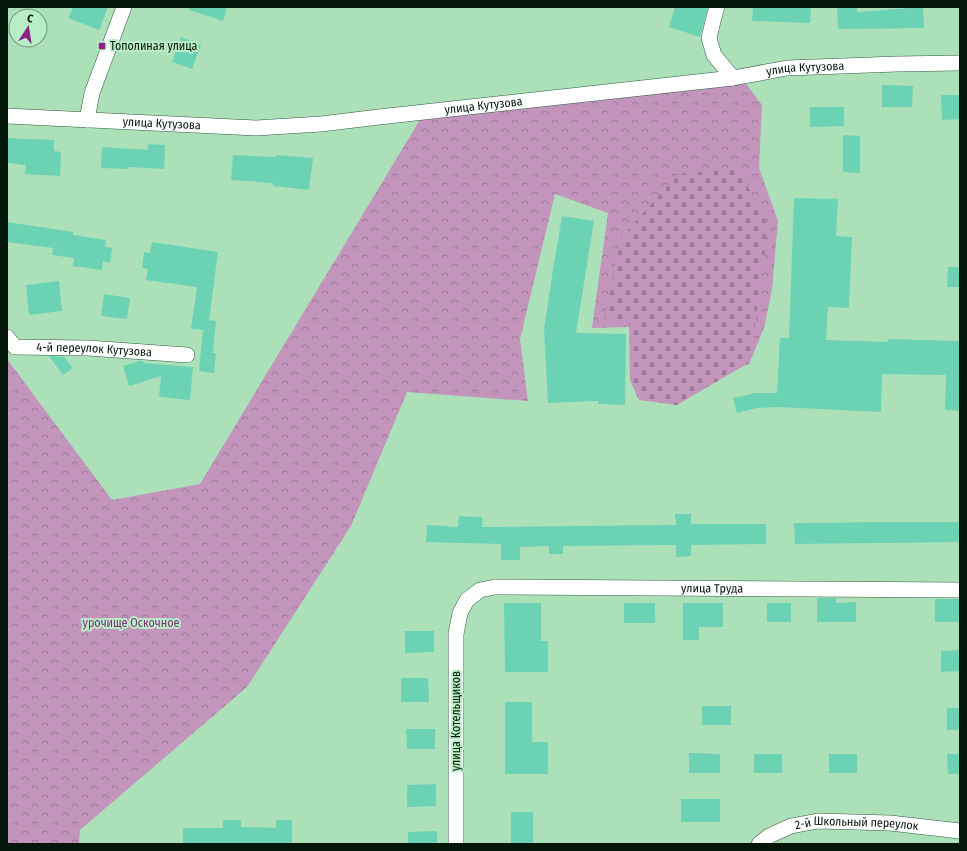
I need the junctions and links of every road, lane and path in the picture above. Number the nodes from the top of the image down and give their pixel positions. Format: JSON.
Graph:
{"nodes":[{"id":1,"x":717,"y":7,"type":"edge"},
{"id":2,"x":123,"y":8,"type":"edge"},
{"id":3,"x":960,"y":64,"type":"edge"},
{"id":4,"x":733,"y":78,"type":"junction"},
{"id":5,"x":7,"y":116,"type":"edge"},
{"id":6,"x":87,"y":120,"type":"junction"},
{"id":7,"x":7,"y":337,"type":"edge"},
{"id":8,"x":187,"y":355,"type":"dead end"},
{"id":9,"x":960,"y":590,"type":"edge"},
{"id":10,"x":467,"y":600,"type":"joint"},
{"id":11,"x":960,"y":832,"type":"edge"},
{"id":12,"x":456,"y":844,"type":"edge"},
{"id":13,"x":759,"y":844,"type":"edge"}],
"edges":[{"from":1,"to":4,"type":"street"},
{"from":2,"to":6,"type":"street"},
{"from":3,"to":4,"type":"street","name":"улица Кутузова"},
{"from":4,"to":6,"type":"street","name":"улица Кутузова"},
{"from":5,"to":6,"type":"street","name":"улица Кутузова"},
{"from":7,"to":8,"type":"street","name":"4-й переулок Кутузова"},
{"from":9,"to":10,"type":"street","name":"улица Труда"},
{"from":10,"to":12,"type":"street","name":"улица Котельщиков"},
{"from":11,"to":13,"type":"street","name":"2-й Школьный переулок"}]}
